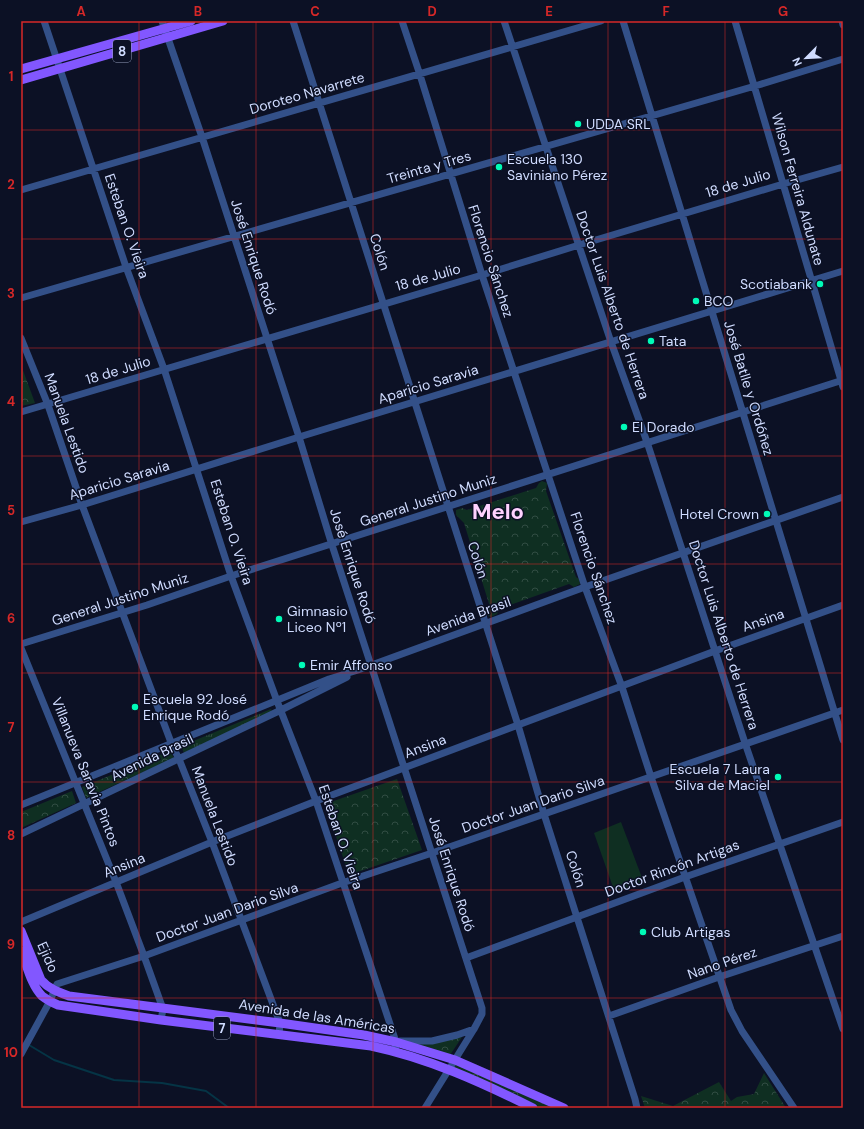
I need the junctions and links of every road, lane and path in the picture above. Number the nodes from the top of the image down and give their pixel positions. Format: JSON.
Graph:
{"nodes":[{"id":1,"x":44,"y":21,"type":"edge"},
{"id":2,"x":191,"y":21,"type":"edge"},
{"id":3,"x":223,"y":21,"type":"edge"},
{"id":4,"x":293,"y":21,"type":"edge"},
{"id":5,"x":402,"y":21,"type":"edge"},
{"id":6,"x":504,"y":21,"type":"edge"},
{"id":7,"x":601,"y":21,"type":"edge"},
{"id":8,"x":623,"y":21,"type":"edge"},
{"id":9,"x":735,"y":21,"type":"edge"},
{"id":10,"x":842,"y":21,"type":"edge"},
{"id":11,"x":843,"y":26,"type":"edge"},
{"id":12,"x":165,"y":29,"type":"edge"},
{"id":13,"x":513,"y":47,"type":"junction"},
{"id":14,"x":56,"y":59,"type":"junction"},
{"id":15,"x":843,"y":59,"type":"edge"},
{"id":16,"x":21,"y":69,"type":"edge"},
{"id":17,"x":59,"y":70,"type":"junction"},
{"id":18,"x":420,"y":75,"type":"junction"},
{"id":19,"x":21,"y":80,"type":"edge"},
{"id":20,"x":754,"y":86,"type":"junction"},
{"id":21,"x":319,"y":103,"type":"junction"},
{"id":22,"x":653,"y":116,"type":"junction"},
{"id":23,"x":202,"y":138,"type":"junction"},
{"id":24,"x":546,"y":146,"type":"junction"},
{"id":25,"x":843,"y":168,"type":"edge"},
{"id":26,"x":93,"y":169,"type":"junction"},
{"id":27,"x":450,"y":174,"type":"junction"},
{"id":28,"x":783,"y":184,"type":"junction"},
{"id":29,"x":21,"y":190,"type":"edge"},
{"id":30,"x":350,"y":203,"type":"junction"},
{"id":31,"x":681,"y":214,"type":"junction"},
{"id":32,"x":233,"y":237,"type":"junction"},
{"id":33,"x":579,"y":244,"type":"junction"},
{"id":34,"x":126,"y":267,"type":"junction"},
{"id":35,"x":843,"y":271,"type":"edge"},
{"id":36,"x":482,"y":275,"type":"junction"},
{"id":37,"x":812,"y":281,"type":"junction"},
{"id":38,"x":21,"y":298,"type":"edge"},
{"id":39,"x":383,"y":304,"type":"junction"},
{"id":40,"x":711,"y":311,"type":"junction"},
{"id":41,"x":21,"y":338,"type":"edge"},
{"id":42,"x":267,"y":338,"type":"junction"},
{"id":43,"x":611,"y":342,"type":"junction"},
{"id":44,"x":164,"y":370,"type":"junction"},
{"id":45,"x":514,"y":371,"type":"junction"},
{"id":46,"x":842,"y":382,"type":"edge"},
{"id":47,"x":415,"y":402,"type":"junction"},
{"id":48,"x":48,"y":405,"type":"junction"},
{"id":49,"x":21,"y":412,"type":"edge"},
{"id":50,"x":742,"y":412,"type":"junction"},
{"id":51,"x":299,"y":437,"type":"junction"},
{"id":52,"x":647,"y":442,"type":"junction"},
{"id":53,"x":197,"y":469,"type":"junction"},
{"id":54,"x":548,"y":474,"type":"junction"},
{"id":55,"x":843,"y":497,"type":"edge"},
{"id":56,"x":82,"y":505,"type":"junction"},
{"id":57,"x":448,"y":507,"type":"junction"},
{"id":58,"x":777,"y":521,"type":"junction"},
{"id":59,"x":21,"y":522,"type":"edge"},
{"id":60,"x":332,"y":545,"type":"junction"},
{"id":61,"x":683,"y":552,"type":"junction"},
{"id":62,"x":231,"y":576,"type":"junction"},
{"id":63,"x":585,"y":587,"type":"junction"},
{"id":64,"x":843,"y":605,"type":"edge"},
{"id":65,"x":123,"y":612,"type":"junction"},
{"id":66,"x":805,"y":618,"type":"junction"},
{"id":67,"x":485,"y":624,"type":"junction"},
{"id":68,"x":21,"y":644,"type":"edge"},
{"id":69,"x":21,"y":648,"type":"edge"},
{"id":70,"x":715,"y":651,"type":"junction"},
{"id":71,"x":371,"y":665,"type":"junction"},
{"id":72,"x":358,"y":670,"type":"junction"},
{"id":73,"x":622,"y":687,"type":"junction"},
{"id":74,"x":277,"y":701,"type":"junction"},
{"id":75,"x":281,"y":710,"type":"junction"},
{"id":76,"x":843,"y":710,"type":"edge"},
{"id":77,"x":834,"y":713,"type":"junction"},
{"id":78,"x":518,"y":725,"type":"junction"},
{"id":79,"x":843,"y":740,"type":"edge"},
{"id":80,"x":745,"y":743,"type":"junction"},
{"id":81,"x":172,"y":745,"type":"junction"},
{"id":82,"x":179,"y":759,"type":"junction"},
{"id":83,"x":404,"y":768,"type":"junction"},
{"id":84,"x":651,"y":776,"type":"junction"},
{"id":85,"x":76,"y":784,"type":"junction"},
{"id":86,"x":316,"y":801,"type":"junction"},
{"id":87,"x":85,"y":804,"type":"junction"},
{"id":88,"x":21,"y":806,"type":"edge"},
{"id":89,"x":544,"y":814,"type":"junction"},
{"id":90,"x":843,"y":822,"type":"edge"},
{"id":91,"x":21,"y":834,"type":"edge"},
{"id":92,"x":212,"y":842,"type":"junction"},
{"id":93,"x":780,"y":844,"type":"junction"},
{"id":94,"x":432,"y":853,"type":"junction"},
{"id":95,"x":685,"y":877,"type":"junction"},
{"id":96,"x":116,"y":882,"type":"junction"},
{"id":97,"x":342,"y":883,"type":"junction"},
{"id":98,"x":577,"y":916,"type":"junction"},
{"id":99,"x":242,"y":921,"type":"junction"},
{"id":100,"x":21,"y":922,"type":"edge"},
{"id":101,"x":21,"y":930,"type":"edge"},
{"id":102,"x":843,"y":936,"type":"edge"},
{"id":103,"x":814,"y":945,"type":"junction"},
{"id":104,"x":21,"y":951,"type":"edge"},
{"id":105,"x":144,"y":956,"type":"junction"},
{"id":106,"x":466,"y":958,"type":"junction"},
{"id":107,"x":719,"y":977,"type":"junction"},
{"id":108,"x":54,"y":991,"type":"junction"},
{"id":109,"x":50,"y":1001,"type":"junction"},
{"id":110,"x":163,"y":1008,"type":"junction"},
{"id":111,"x":609,"y":1016,"type":"junction"},
{"id":112,"x":161,"y":1020,"type":"junction"},
{"id":113,"x":280,"y":1023,"type":"junction"},
{"id":114,"x":474,"y":1029,"type":"junction"},
{"id":115,"x":843,"y":1029,"type":"edge"},
{"id":116,"x":278,"y":1035,"type":"junction"},
{"id":117,"x":395,"y":1046,"type":"junction"},
{"id":118,"x":21,"y":1053,"type":"edge"},
{"id":119,"x":455,"y":1060,"type":"junction"},
{"id":120,"x":450,"y":1069,"type":"junction"},
{"id":121,"x":519,"y":1105,"type":"edge"},
{"id":122,"x":425,"y":1108,"type":"edge"},
{"id":123,"x":533,"y":1108,"type":"edge"},
{"id":124,"x":564,"y":1108,"type":"edge"},
{"id":125,"x":637,"y":1108,"type":"edge"},
{"id":126,"x":794,"y":1108,"type":"edge"}],
"edges":[{"from":1,"to":14,"type":"street","name":"Esteban O. Vieira"},
{"from":2,"to":12,"type":"main road","number":"8"},
{"from":3,"to":12,"type":"main road","number":"8"},
{"from":4,"to":21,"type":"street","name":"Colón"},
{"from":5,"to":18,"type":"street","name":"Florencio Sánchez"},
{"from":6,"to":13,"type":"street","name":"Doctor Luis Alberto de Herrera"},
{"from":7,"to":13,"type":"street","name":"Doroteo Navarrete"},
{"from":8,"to":22,"type":"street","name":"José Batlle y Ordóñez"},
{"from":9,"to":20,"type":"street","name":"Wilson Ferreira Aldunate"},
{"from":10,"to":11,"type":"street"},
{"from":12,"to":14,"type":"main road","number":"8"},
{"from":12,"to":17,"type":"main road","number":"8"},
{"from":12,"to":23,"type":"street","name":"José Enrique Rodó"},
{"from":13,"to":18,"type":"street","name":"Doroteo Navarrete"},
{"from":13,"to":24,"type":"street","name":"Doctor Luis Alberto de Herrera"},
{"from":14,"to":16,"type":"main road","number":"8"},
{"from":14,"to":17,"type":"street","name":"Esteban O. Vieira"},
{"from":15,"to":20,"type":"street","name":"Treinta y Tres"},
{"from":17,"to":19,"type":"main road","number":"8"},
{"from":17,"to":26,"type":"street","name":"Esteban O. Vieira"},
{"from":18,"to":21,"type":"street","name":"Doroteo Navarrete"},
{"from":18,"to":27,"type":"street","name":"Florencio Sánchez"},
{"from":20,"to":22,"type":"street","name":"Treinta y Tres"},
{"from":20,"to":28,"type":"street","name":"Wilson Ferreira Aldunate"},
{"from":21,"to":23,"type":"street","name":"Doroteo Navarrete"},
{"from":21,"to":30,"type":"street","name":"Colón"},
{"from":22,"to":24,"type":"street","name":"Treinta y Tres"},
{"from":22,"to":31,"type":"street","name":"José Batlle y Ordóñez"},
{"from":23,"to":26,"type":"street","name":"Doroteo Navarrete"},
{"from":23,"to":32,"type":"street","name":"José Enrique Rodó"},
{"from":24,"to":27,"type":"street","name":"Treinta y Tres"},
{"from":24,"to":33,"type":"street","name":"Doctor Luis Alberto de Herrera"},
{"from":25,"to":28,"type":"street","name":"18 de Julio"},
{"from":26,"to":29,"type":"street","name":"Doroteo Navarrete"},
{"from":26,"to":34,"type":"street","name":"Esteban O. Vieira"},
{"from":27,"to":30,"type":"street","name":"Treinta y Tres"},
{"from":27,"to":36,"type":"street","name":"Florencio Sánchez"},
{"from":28,"to":31,"type":"street","name":"18 de Julio"},
{"from":28,"to":37,"type":"street","name":"Wilson Ferreira Aldunate"},
{"from":30,"to":32,"type":"street","name":"Treinta y Tres"},
{"from":30,"to":39,"type":"street","name":"Colón"},
{"from":31,"to":33,"type":"street","name":"18 de Julio"},
{"from":31,"to":40,"type":"street","name":"José Batlle y Ordóñez"},
{"from":32,"to":34,"type":"street","name":"Treinta y Tres"},
{"from":32,"to":42,"type":"street","name":"José Enrique Rodó"},
{"from":33,"to":36,"type":"street","name":"18 de Julio"},
{"from":33,"to":43,"type":"street","name":"Doctor Luis Alberto de Herrera"},
{"from":34,"to":38,"type":"street","name":"Treinta y Tres"},
{"from":34,"to":44,"type":"street","name":"Esteban O. Vieira"},
{"from":35,"to":37,"type":"street","name":"Aparicio Saravia"},
{"from":36,"to":39,"type":"street","name":"18 de Julio"},
{"from":36,"to":45,"type":"street","name":"Florencio Sánchez"},
{"from":37,"to":40,"type":"street","name":"Aparicio Saravia"},
{"from":37,"to":46,"type":"street","name":"Wilson Ferreira Aldunate"},
{"from":39,"to":42,"type":"street","name":"18 de Julio"},
{"from":39,"to":47,"type":"street","name":"Colón"},
{"from":40,"to":43,"type":"street","name":"Aparicio Saravia"},
{"from":40,"to":50,"type":"street","name":"José Batlle y Ordóñez"},
{"from":41,"to":48,"type":"street","name":"Manuela Lestido"},
{"from":42,"to":44,"type":"street","name":"18 de Julio"},
{"from":42,"to":51,"type":"street","name":"José Enrique Rodó"},
{"from":43,"to":45,"type":"street","name":"Aparicio Saravia"},
{"from":43,"to":52,"type":"street","name":"Doctor Luis Alberto de Herrera"},
{"from":44,"to":48,"type":"street","name":"18 de Julio"},
{"from":44,"to":53,"type":"street","name":"Esteban O. Vieira"},
{"from":45,"to":47,"type":"street","name":"Aparicio Saravia"},
{"from":45,"to":54,"type":"street","name":"Florencio Sánchez"},
{"from":46,"to":50,"type":"street","name":"General Justino Muniz"},
{"from":47,"to":51,"type":"street","name":"Aparicio Saravia"},
{"from":47,"to":57,"type":"street","name":"Colón"},
{"from":48,"to":49,"type":"street","name":"18 de Julio"},
{"from":48,"to":56,"type":"street","name":"Manuela Lestido"},
{"from":50,"to":52,"type":"street","name":"General Justino Muniz"},
{"from":50,"to":58,"type":"street","name":"José Batlle y Ordóñez"},
{"from":51,"to":53,"type":"street","name":"Aparicio Saravia"},
{"from":51,"to":60,"type":"street","name":"José Enrique Rodó"},
{"from":52,"to":54,"type":"street","name":"General Justino Muniz"},
{"from":52,"to":61,"type":"street","name":"Doctor Luis Alberto de Herrera"},
{"from":53,"to":56,"type":"street","name":"Aparicio Saravia"},
{"from":53,"to":62,"type":"street","name":"Esteban O. Vieira"},
{"from":54,"to":57,"type":"street","name":"General Justino Muniz"},
{"from":54,"to":63,"type":"street","name":"Florencio Sánchez"},
{"from":55,"to":58,"type":"street","name":"Avenida Brasil"},
{"from":56,"to":59,"type":"street","name":"Aparicio Saravia"},
{"from":56,"to":65,"type":"street","name":"Manuela Lestido"},
{"from":57,"to":60,"type":"street","name":"General Justino Muniz"},
{"from":57,"to":67,"type":"street","name":"Colón"},
{"from":58,"to":61,"type":"street","name":"Avenida Brasil"},
{"from":58,"to":66,"type":"street","name":"José Batlle y Ordóñez"},
{"from":60,"to":62,"type":"street","name":"General Justino Muniz"},
{"from":60,"to":71,"type":"street","name":"José Enrique Rodó"},
{"from":61,"to":63,"type":"street","name":"Avenida Brasil"},
{"from":61,"to":70,"type":"street","name":"Doctor Luis Alberto de Herrera"},
{"from":62,"to":65,"type":"street","name":"General Justino Muniz"},
{"from":62,"to":74,"type":"street","name":"Esteban O. Vieira"},
{"from":63,"to":67,"type":"street","name":"Avenida Brasil"},
{"from":63,"to":73,"type":"street","name":"Florencio Sánchez"},
{"from":64,"to":66,"type":"street","name":"Ansina"},
{"from":65,"to":68,"type":"street","name":"General Justino Muniz"},
{"from":65,"to":81,"type":"street","name":"Manuela Lestido"},
{"from":66,"to":70,"type":"street","name":"Ansina"},
{"from":66,"to":77,"type":"street","name":"José Batlle y Ordóñez"},
{"from":67,"to":71,"type":"street","name":"Avenida Brasil"},
{"from":67,"to":78,"type":"street","name":"Colón"},
{"from":69,"to":85,"type":"street","name":"Villanueva Saravia Pintos"},
{"from":70,"to":73,"type":"street","name":"Ansina"},
{"from":70,"to":80,"type":"street","name":"Doctor Luis Alberto de Herrera"},
{"from":71,"to":72,"type":"street","name":"Avenida Brasil"},
{"from":71,"to":83,"type":"street","name":"José Enrique Rodó"},
{"from":72,"to":74,"type":"street","name":"Avenida Brasil"},
{"from":72,"to":75,"type":"street","name":"Avenida Brasil"},
{"from":73,"to":78,"type":"street","name":"Ansina"},
{"from":73,"to":84,"type":"street","name":"Florencio Sánchez"},
{"from":74,"to":75,"type":"street","name":"Esteban O. Vieira"},
{"from":74,"to":81,"type":"street","name":"Avenida Brasil"},
{"from":75,"to":82,"type":"street","name":"Avenida Brasil"},
{"from":75,"to":86,"type":"street","name":"Esteban O. Vieira"},
{"from":76,"to":77,"type":"street","name":"Doctor Juan Dario Silva"},
{"from":77,"to":79,"type":"street","name":"José Batlle y Ordóñez"},
{"from":77,"to":80,"type":"street","name":"Doctor Juan Dario Silva"},
{"from":78,"to":83,"type":"street","name":"Ansina"},
{"from":78,"to":89,"type":"street","name":"Colón"},
{"from":80,"to":84,"type":"street","name":"Doctor Juan Dario Silva"},
{"from":80,"to":93,"type":"street","name":"Doctor Luis Alberto de Herrera"},
{"from":81,"to":82,"type":"street","name":"Manuela Lestido"},
{"from":81,"to":85,"type":"street","name":"Avenida Brasil"},
{"from":82,"to":87,"type":"street","name":"Avenida Brasil"},
{"from":82,"to":92,"type":"street","name":"Manuela Lestido"},
{"from":83,"to":86,"type":"street","name":"Ansina"},
{"from":83,"to":94,"type":"street","name":"José Enrique Rodó"},
{"from":84,"to":89,"type":"street","name":"Doctor Juan Dario Silva"},
{"from":84,"to":95,"type":"street","name":"Florencio Sánchez"},
{"from":85,"to":87,"type":"street","name":"Villanueva Saravia Pintos"},
{"from":85,"to":88,"type":"street","name":"Avenida Brasil"},
{"from":86,"to":92,"type":"street","name":"Ansina"},
{"from":86,"to":97,"type":"street","name":"Esteban O. Vieira"},
{"from":87,"to":91,"type":"street","name":"Avenida Brasil"},
{"from":87,"to":96,"type":"street","name":"Villanueva Saravia Pintos"},
{"from":89,"to":94,"type":"street","name":"Doctor Juan Dario Silva"},
{"from":89,"to":98,"type":"street","name":"Colón"},
{"from":90,"to":93,"type":"street","name":"Doctor Rincón Artigas"},
{"from":92,"to":96,"type":"street","name":"Ansina"},
{"from":92,"to":99,"type":"street","name":"Manuela Lestido"},
{"from":93,"to":95,"type":"street","name":"Doctor Rincón Artigas"},
{"from":93,"to":103,"type":"street","name":"Doctor Luis Alberto de Herrera"},
{"from":94,"to":97,"type":"street","name":"Doctor Juan Dario Silva"},
{"from":94,"to":106,"type":"street","name":"José Enrique Rodó"},
{"from":95,"to":98,"type":"street","name":"Doctor Rincón Artigas"},
{"from":95,"to":107,"type":"street","name":"Florencio Sánchez"},
{"from":96,"to":100,"type":"street","name":"Ansina"},
{"from":96,"to":105,"type":"street","name":"Villanueva Saravia Pintos"},
{"from":97,"to":99,"type":"street","name":"Doctor Juan Dario Silva"},
{"from":97,"to":117,"type":"street","name":"Esteban O. Vieira"},
{"from":98,"to":106,"type":"street","name":"Doctor Rincón Artigas"},
{"from":98,"to":111,"type":"street","name":"Colón"},
{"from":99,"to":105,"type":"street","name":"Doctor Juan Dario Silva"},
{"from":99,"to":113,"type":"street","name":"Manuela Lestido"},
{"from":101,"to":108,"type":"main road","name":"Ejido","number":"7"},
{"from":102,"to":103,"type":"street","name":"Nano Pérez"},
{"from":103,"to":107,"type":"street","name":"Nano Pérez"},
{"from":103,"to":115,"type":"street","name":"Doctor Luis Alberto de Herrera"},
{"from":104,"to":109,"type":"main road","name":"Ejido","number":"7"},
{"from":105,"to":108,"type":"street","name":"Doctor Juan Dario Silva"},
{"from":105,"to":110,"type":"street","name":"Villanueva Saravia Pintos"},
{"from":106,"to":114,"type":"street","name":"José Enrique Rodó"},
{"from":107,"to":111,"type":"street","name":"Nano Pérez"},
{"from":107,"to":126,"type":"street","name":"Florencio Sánchez"},
{"from":108,"to":109,"type":"street"},
{"from":108,"to":110,"type":"main road","name":"Avenida de las Américas","number":"7"},
{"from":109,"to":112,"type":"main road","name":"Avenida de las Américas","number":"7"},
{"from":109,"to":118,"type":"street"},
{"from":110,"to":112,"type":"street","name":"Villanueva Saravia Pintos"},
{"from":110,"to":113,"type":"main road","name":"Avenida de las Américas","number":"7"},
{"from":111,"to":125,"type":"street","name":"Colón"},
{"from":112,"to":116,"type":"main road","name":"Avenida de las Américas","number":"7"},
{"from":113,"to":116,"type":"street","name":"Manuela Lestido"},
{"from":113,"to":117,"type":"main road","name":"Avenida de las Américas","number":"7"},
{"from":114,"to":117,"type":"street"},
{"from":114,"to":119,"type":"street","name":"José Enrique Rodó"},
{"from":116,"to":117,"type":"main road","name":"Avenida de las Américas","number":"7"},
{"from":117,"to":119,"type":"main road","name":"Avenida de las Américas","number":"7"},
{"from":117,"to":120,"type":"main road","name":"Avenida de las Américas","number":"7"},
{"from":119,"to":120,"type":"street","name":"José Enrique Rodó"},
{"from":119,"to":124,"type":"main road","name":"Avenida de las Américas","number":"7"},
{"from":120,"to":121,"type":"main road","name":"Avenida de las Américas","number":"7"},
{"from":120,"to":122,"type":"street","name":"José Enrique Rodó"},
{"from":121,"to":123,"type":"main road","name":"Avenida de las Américas","number":"7"}]}
